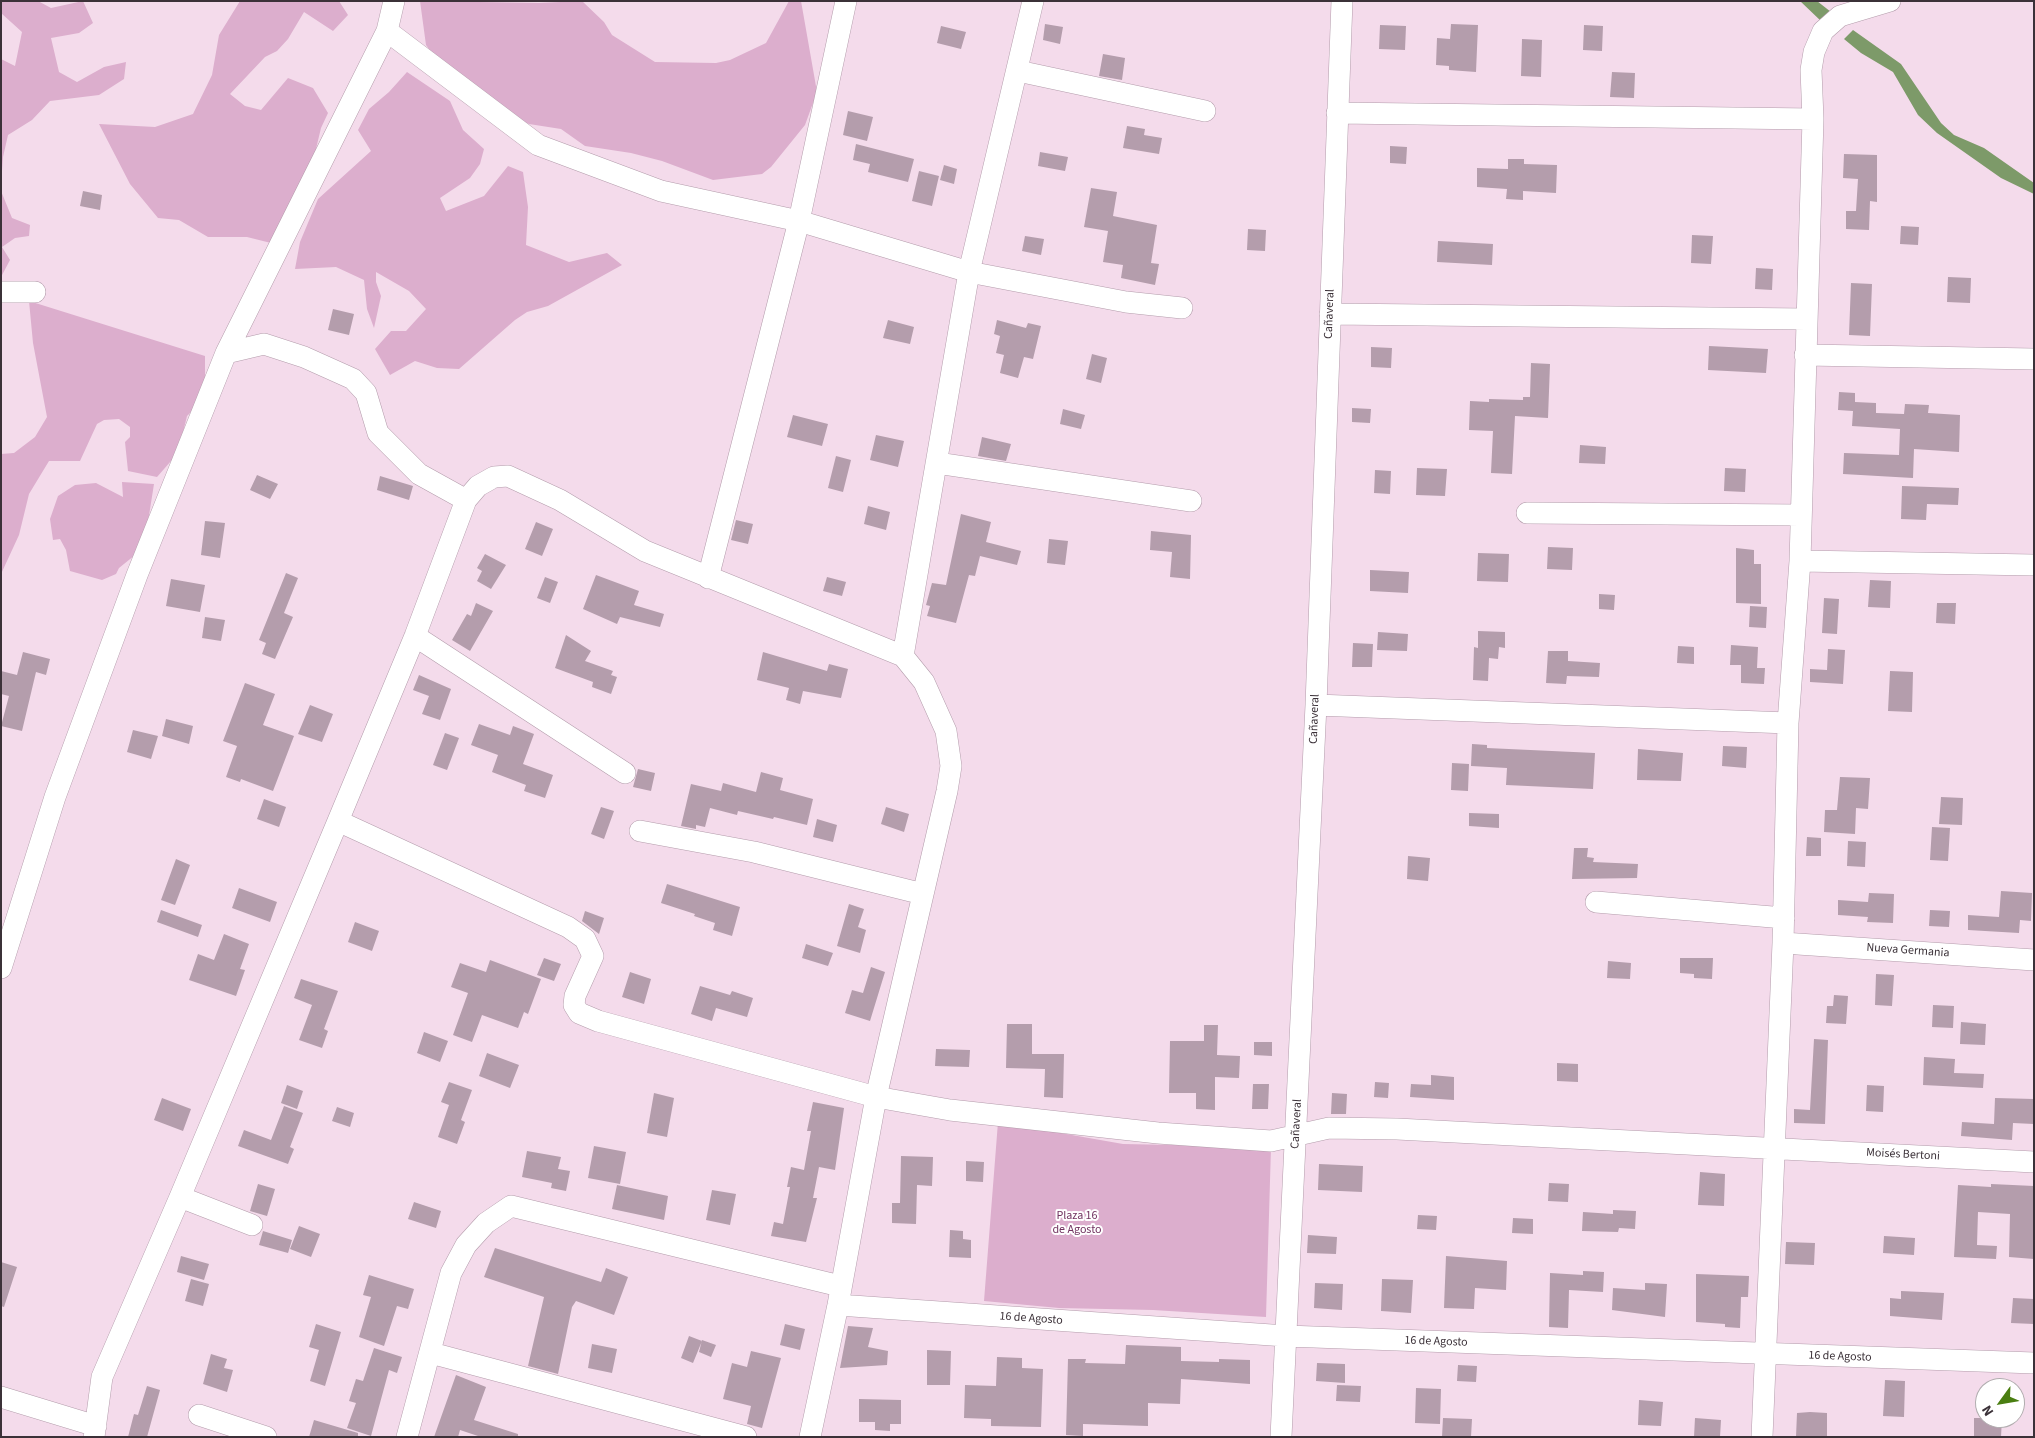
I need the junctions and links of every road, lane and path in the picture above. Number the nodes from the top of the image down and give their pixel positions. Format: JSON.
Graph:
{"nodes":[{"id":1,"x":394,"y":1,"type":"edge"},
{"id":2,"x":846,"y":1,"type":"edge"},
{"id":3,"x":1033,"y":1,"type":"edge"},
{"id":4,"x":1342,"y":1,"type":"edge"},
{"id":5,"x":1890,"y":1,"type":"edge"},
{"id":6,"x":387,"y":31,"type":"junction"},
{"id":7,"x":1018,"y":71,"type":"junction"},
{"id":8,"x":1205,"y":111,"type":"dead end"},
{"id":9,"x":1337,"y":113,"type":"junction"},
{"id":10,"x":1813,"y":119,"type":"junction"},
{"id":11,"x":799,"y":221,"type":"junction"},
{"id":12,"x":969,"y":272,"type":"junction"},
{"id":13,"x":1,"y":292,"type":"edge"},
{"id":14,"x":34,"y":292,"type":"dead end"},
{"id":15,"x":1182,"y":308,"type":"dead end"},
{"id":16,"x":1330,"y":314,"type":"junction"},
{"id":17,"x":1806,"y":318,"type":"junction"},
{"id":18,"x":226,"y":354,"type":"junction"},
{"id":19,"x":1805,"y":355,"type":"junction"},
{"id":20,"x":2034,"y":359,"type":"edge"},
{"id":21,"x":937,"y":463,"type":"junction"},
{"id":22,"x":466,"y":500,"type":"junction"},
{"id":23,"x":1190,"y":501,"type":"dead end"},
{"id":24,"x":1527,"y":514,"type":"dead end"},
{"id":25,"x":1801,"y":515,"type":"junction"},
{"id":26,"x":1800,"y":561,"type":"junction"},
{"id":27,"x":2034,"y":565,"type":"edge"},
{"id":28,"x":708,"y":578,"type":"junction"},
{"id":29,"x":415,"y":636,"type":"junction"},
{"id":30,"x":903,"y":656,"type":"junction"},
{"id":31,"x":1316,"y":705,"type":"junction"},
{"id":32,"x":1788,"y":722,"type":"junction"},
{"id":33,"x":625,"y":774,"type":"dead end"},
{"id":34,"x":338,"y":821,"type":"junction"},
{"id":35,"x":640,"y":831,"type":"dead end"},
{"id":36,"x":923,"y":894,"type":"junction"},
{"id":37,"x":1596,"y":902,"type":"dead end"},
{"id":38,"x":1784,"y":918,"type":"junction"},
{"id":39,"x":1783,"y":943,"type":"junction"},
{"id":40,"x":2034,"y":960,"type":"edge"},
{"id":41,"x":1,"y":968,"type":"edge"},
{"id":42,"x":876,"y":1097,"type":"junction"},
{"id":43,"x":1297,"y":1137,"type":"junction"},
{"id":44,"x":1773,"y":1149,"type":"junction"},
{"id":45,"x":2034,"y":1162,"type":"edge"},
{"id":46,"x":180,"y":1197,"type":"junction"},
{"id":47,"x":252,"y":1224,"type":"dead end"},
{"id":48,"x":839,"y":1295,"type":"junction"},
{"id":49,"x":1286,"y":1336,"type":"junction"},
{"id":50,"x":431,"y":1353,"type":"junction"},
{"id":51,"x":1767,"y":1355,"type":"junction"},
{"id":52,"x":2034,"y":1363,"type":"edge"},
{"id":53,"x":1,"y":1397,"type":"edge"},
{"id":54,"x":199,"y":1415,"type":"dead end"},
{"id":55,"x":95,"y":1431,"type":"edge"},
{"id":56,"x":266,"y":1437,"type":"edge"},
{"id":57,"x":407,"y":1437,"type":"edge"},
{"id":58,"x":746,"y":1437,"type":"edge"},
{"id":59,"x":810,"y":1437,"type":"edge"},
{"id":60,"x":1282,"y":1437,"type":"edge"},
{"id":61,"x":1762,"y":1437,"type":"edge"}],
"edges":[{"from":1,"to":6,"type":"street"},
{"from":2,"to":11,"type":"street"},
{"from":3,"to":7,"type":"street"},
{"from":4,"to":9,"type":"street","name":"Cañaveral"},
{"from":5,"to":10,"type":"street"},
{"from":6,"to":11,"type":"street"},
{"from":6,"to":18,"type":"street"},
{"from":7,"to":8,"type":"street"},
{"from":7,"to":12,"type":"street"},
{"from":9,"to":10,"type":"street"},
{"from":9,"to":16,"type":"street","name":"Cañaveral"},
{"from":10,"to":17,"type":"street"},
{"from":11,"to":12,"type":"street"},
{"from":11,"to":28,"type":"street"},
{"from":12,"to":15,"type":"street"},
{"from":12,"to":21,"type":"street"},
{"from":13,"to":14,"type":"street"},
{"from":16,"to":17,"type":"street"},
{"from":16,"to":31,"type":"street","name":"Cañaveral"},
{"from":17,"to":19,"type":"street"},
{"from":18,"to":22,"type":"street"},
{"from":18,"to":41,"type":"street"},
{"from":19,"to":20,"type":"street"},
{"from":19,"to":25,"type":"street"},
{"from":21,"to":23,"type":"street"},
{"from":21,"to":30,"type":"street"},
{"from":22,"to":28,"type":"street"},
{"from":22,"to":29,"type":"street"},
{"from":24,"to":25,"type":"street"},
{"from":25,"to":26,"type":"street"},
{"from":26,"to":27,"type":"street"},
{"from":26,"to":32,"type":"street"},
{"from":28,"to":30,"type":"street"},
{"from":29,"to":33,"type":"street"},
{"from":29,"to":34,"type":"street"},
{"from":30,"to":36,"type":"street"},
{"from":31,"to":32,"type":"street"},
{"from":31,"to":43,"type":"street","name":"Cañaveral"},
{"from":32,"to":38,"type":"street"},
{"from":34,"to":42,"type":"street","name":"Moisés Bertoni"},
{"from":34,"to":46,"type":"street"},
{"from":35,"to":36,"type":"street"},
{"from":36,"to":42,"type":"street"},
{"from":37,"to":38,"type":"street"},
{"from":38,"to":39,"type":"street"},
{"from":39,"to":40,"type":"street","name":"Nueva Germania"},
{"from":39,"to":44,"type":"street"},
{"from":42,"to":43,"type":"street","name":"Moisés Bertoni"},
{"from":42,"to":48,"type":"street"},
{"from":43,"to":44,"type":"street","name":"Moisés Bertoni"},
{"from":43,"to":49,"type":"street","name":"Cañaveral"},
{"from":44,"to":45,"type":"street","name":"Moisés Bertoni"},
{"from":44,"to":51,"type":"street"},
{"from":46,"to":47,"type":"street"},
{"from":46,"to":55,"type":"street"},
{"from":48,"to":49,"type":"street","name":"16 de Agosto"},
{"from":48,"to":50,"type":"street","name":"16 de Agosto"},
{"from":48,"to":59,"type":"street"},
{"from":49,"to":51,"type":"street","name":"16 de Agosto"},
{"from":49,"to":60,"type":"street","name":"Cañaveral"},
{"from":50,"to":57,"type":"street"},
{"from":50,"to":58,"type":"street"},
{"from":51,"to":52,"type":"street","name":"16 de Agosto"},
{"from":51,"to":61,"type":"street"},
{"from":53,"to":55,"type":"street"},
{"from":54,"to":56,"type":"street"}]}
